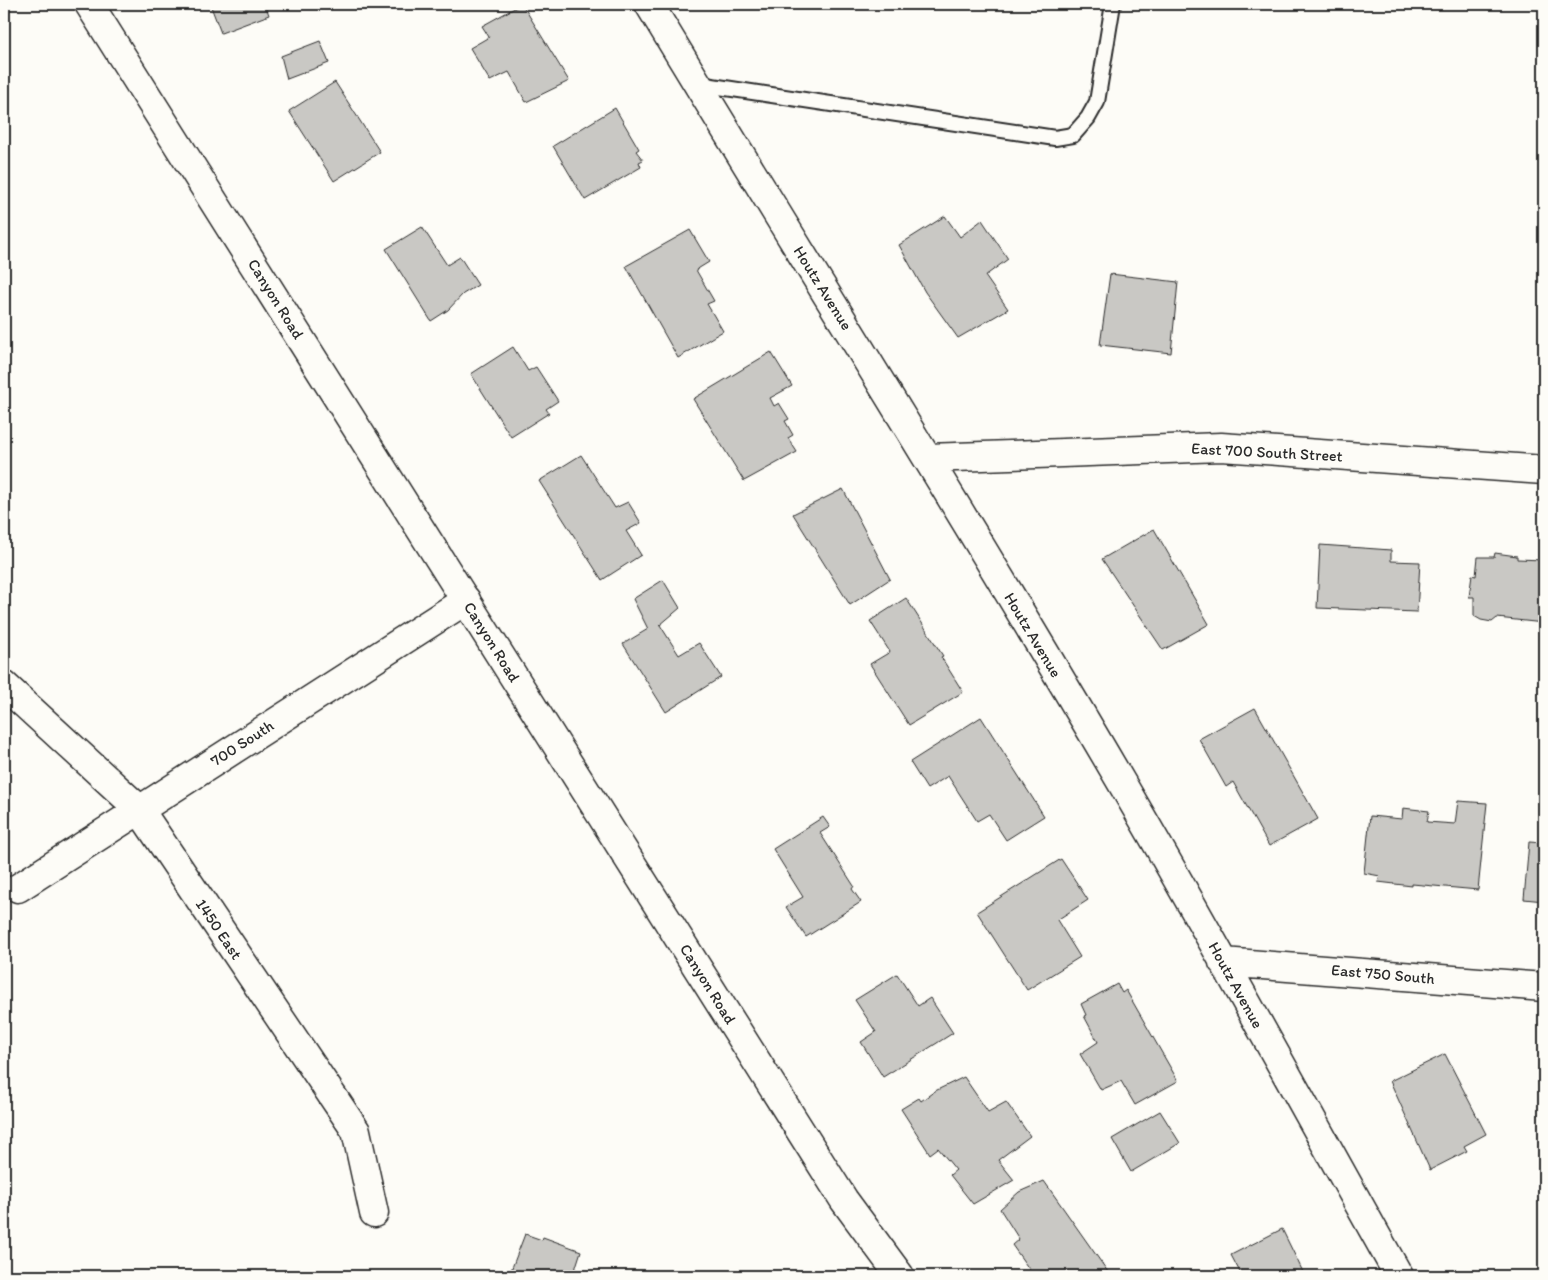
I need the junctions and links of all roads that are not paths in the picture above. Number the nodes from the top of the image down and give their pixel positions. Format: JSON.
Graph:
{"nodes":[{"id":1,"x":89,"y":4,"type":"edge"},
{"id":2,"x":649,"y":4,"type":"edge"},
{"id":3,"x":1113,"y":4,"type":"edge"},
{"id":4,"x":698,"y":84,"type":"junction"},
{"id":5,"x":928,"y":458,"type":"junction"},
{"id":6,"x":1544,"y":470,"type":"edge"},
{"id":7,"x":466,"y":600,"type":"junction"},
{"id":8,"x":4,"y":685,"type":"edge"},
{"id":9,"x":139,"y":809,"type":"junction"},
{"id":10,"x":18,"y":888,"type":"dead end"},
{"id":11,"x":1223,"y":962,"type":"junction"},
{"id":12,"x":1544,"y":987,"type":"edge"},
{"id":13,"x":374,"y":1213,"type":"dead end"},
{"id":14,"x":900,"y":1276,"type":"edge"},
{"id":15,"x":1399,"y":1276,"type":"edge"}],
"edges":[{"from":1,"to":7,"type":"street","name":"Canyon Road"},
{"from":2,"to":4,"type":"street","name":"Houtz Avenue"},
{"from":3,"to":4,"type":"lane"},
{"from":4,"to":5,"type":"street","name":"Houtz Avenue"},
{"from":5,"to":6,"type":"street","name":"East 700 South Street"},
{"from":5,"to":11,"type":"street","name":"Houtz Avenue"},
{"from":7,"to":9,"type":"street","name":"700 South"},
{"from":7,"to":14,"type":"street","name":"Canyon Road"},
{"from":8,"to":9,"type":"street","name":"1450 East"},
{"from":9,"to":10,"type":"street","name":"700 South"},
{"from":9,"to":13,"type":"street","name":"1450 East"},
{"from":11,"to":12,"type":"street","name":"East 750 South"},
{"from":11,"to":15,"type":"street","name":"Houtz Avenue"}]}
